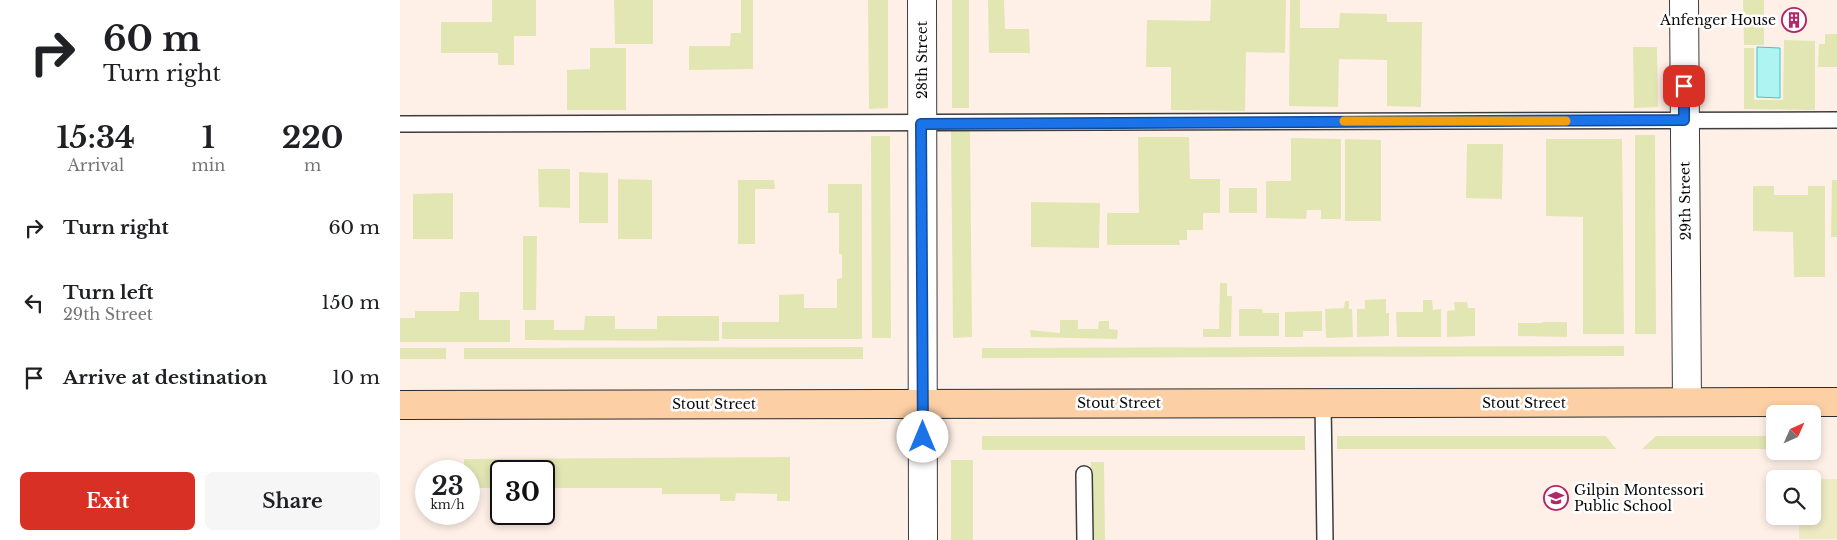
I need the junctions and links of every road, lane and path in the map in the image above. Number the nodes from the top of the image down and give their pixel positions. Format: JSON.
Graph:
{"nodes":[{"id":1,"x":922,"y":0,"type":"edge"},
{"id":2,"x":1684,"y":0,"type":"edge"},
{"id":3,"x":1684,"y":120,"type":"junction"},
{"id":4,"x":1837,"y":120,"type":"edge"},
{"id":5,"x":400,"y":124,"type":"edge"},
{"id":6,"x":921,"y":124,"type":"junction"},
{"id":7,"x":1688,"y":402,"type":"junction"},
{"id":8,"x":1837,"y":402,"type":"edge"},
{"id":9,"x":1323,"y":403,"type":"junction"},
{"id":10,"x":400,"y":404,"type":"edge"},
{"id":11,"x":923,"y":404,"type":"junction"},
{"id":12,"x":1084,"y":474,"type":"dead end"},
{"id":13,"x":924,"y":540,"type":"edge"},
{"id":14,"x":1084,"y":540,"type":"edge"},
{"id":15,"x":1325,"y":540,"type":"edge"}],
"edges":[{"from":1,"to":6,"type":"street","name":"28th Street"},
{"from":2,"to":3,"type":"street","name":"29th Street"},
{"from":3,"to":4,"type":"lane"},
{"from":3,"to":6,"type":"lane"},
{"from":3,"to":7,"type":"street","name":"29th Street"},
{"from":5,"to":6,"type":"lane"},
{"from":6,"to":11,"type":"street","name":"28th Street"},
{"from":7,"to":8,"type":"main road","name":"Stout Street"},
{"from":7,"to":9,"type":"main road","name":"Stout Street"},
{"from":9,"to":11,"type":"main road","name":"Stout Street"},
{"from":9,"to":15,"type":"lane"},
{"from":10,"to":11,"type":"main road","name":"Stout Street"},
{"from":11,"to":13,"type":"street","name":"28th Street"},
{"from":12,"to":14,"type":"lane"}]}
